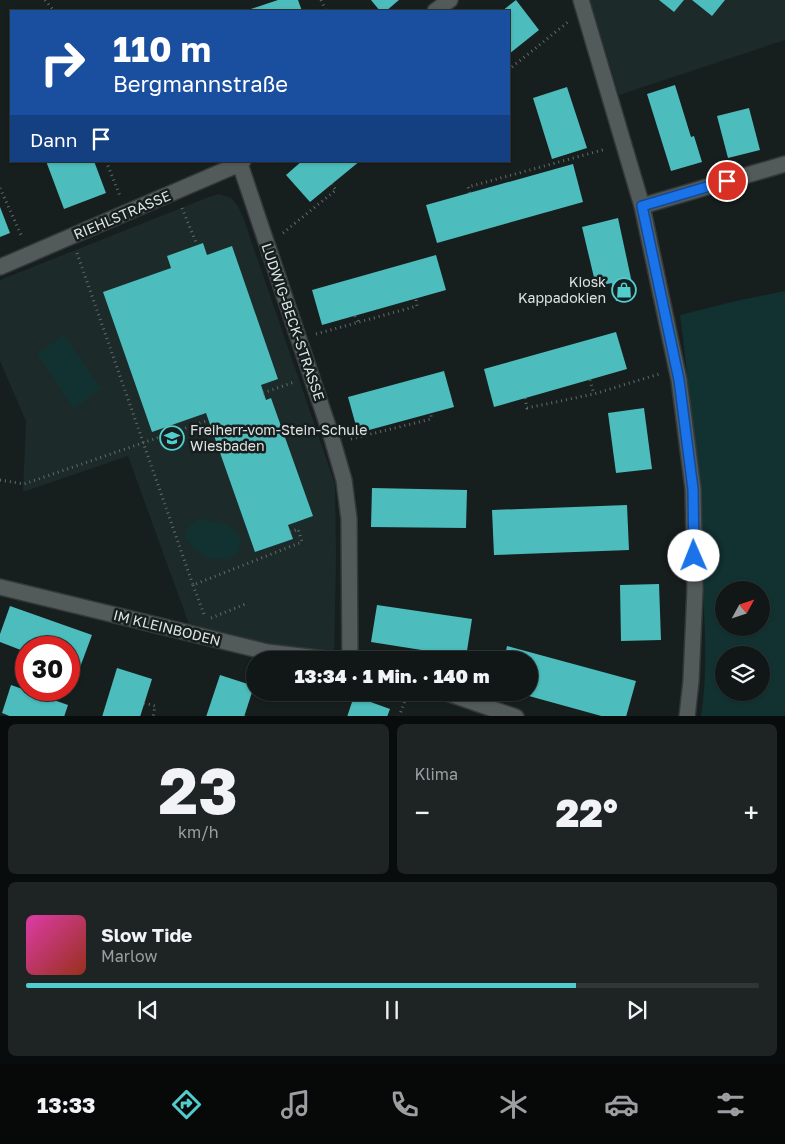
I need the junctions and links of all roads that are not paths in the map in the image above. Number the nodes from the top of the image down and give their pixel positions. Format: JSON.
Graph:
{"nodes":[{"id":1,"x":450,"y":0,"type":"edge"},
{"id":2,"x":583,"y":4,"type":"edge"},
{"id":3,"x":436,"y":10,"type":"edge"},
{"id":4,"x":241,"y":163,"type":"edge"},
{"id":5,"x":785,"y":164,"type":"edge"},
{"id":6,"x":642,"y":206,"type":"junction"},
{"id":7,"x":0,"y":267,"type":"edge"},
{"id":8,"x":0,"y":587,"type":"edge"},
{"id":9,"x":263,"y":651,"type":"edge"},
{"id":10,"x":350,"y":651,"type":"edge"},
{"id":11,"x":471,"y":701,"type":"edge"},
{"id":12,"x":516,"y":716,"type":"edge"},
{"id":13,"x":687,"y":716,"type":"edge"}],
"edges":[{"from":1,"to":3,"type":"street"},
{"from":2,"to":6,"type":"street"},
{"from":4,"to":7,"type":"street","name":"RIEHLSTRASSE"},
{"from":4,"to":10,"type":"street","name":"LUDWIG-BECK-STRASSE"},
{"from":5,"to":6,"type":"street"},
{"from":6,"to":13,"type":"street"},
{"from":8,"to":9,"type":"street","name":"IM KLEINBODEN"},
{"from":11,"to":12,"type":"street"}]}
